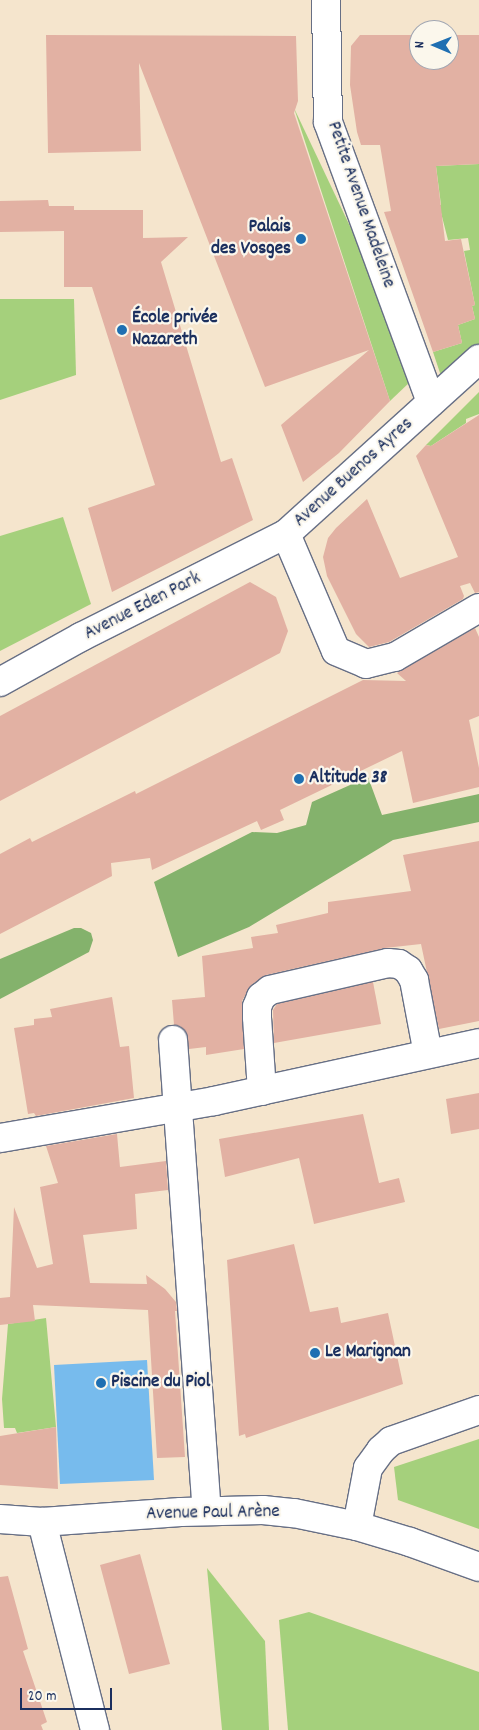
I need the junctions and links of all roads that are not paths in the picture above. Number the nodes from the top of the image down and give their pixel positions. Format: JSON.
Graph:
{"nodes":[{"id":1,"x":326,"y":0,"type":"edge"},
{"id":2,"x":479,"y":359,"type":"edge"},
{"id":3,"x":431,"y":402,"type":"junction"},
{"id":4,"x":286,"y":534,"type":"junction"},
{"id":5,"x":479,"y":608,"type":"edge"},
{"id":6,"x":0,"y":682,"type":"edge"},
{"id":7,"x":173,"y":1040,"type":"dead end"},
{"id":8,"x":479,"y":1043,"type":"edge"},
{"id":9,"x":428,"y":1054,"type":"junction"},
{"id":10,"x":262,"y":1091,"type":"junction"},
{"id":11,"x":178,"y":1108,"type":"junction"},
{"id":12,"x":0,"y":1138,"type":"edge"},
{"id":13,"x":479,"y":1410,"type":"edge"},
{"id":14,"x":207,"y":1511,"type":"junction"},
{"id":15,"x":0,"y":1519,"type":"edge"},
{"id":16,"x":42,"y":1522,"type":"junction"},
{"id":17,"x":356,"y":1526,"type":"junction"},
{"id":18,"x":479,"y":1567,"type":"edge"},
{"id":19,"x":95,"y":1730,"type":"edge"}],
"edges":[{"from":1,"to":3,"type":"street","name":"Petite Avenue Madeleine"},
{"from":2,"to":3,"type":"street","name":"Avenue Buenos Ayres"},
{"from":3,"to":4,"type":"street","name":"Avenue Buenos Ayres"},
{"from":4,"to":5,"type":"street","name":"Avenue Buenos Ayres"},
{"from":4,"to":6,"type":"street","name":"Avenue Eden Park"},
{"from":7,"to":11,"type":"street"},
{"from":8,"to":9,"type":"street"},
{"from":9,"to":10,"type":"street"},
{"from":9,"to":10,"type":"street"},
{"from":10,"to":11,"type":"street"},
{"from":11,"to":12,"type":"street"},
{"from":11,"to":14,"type":"street"},
{"from":13,"to":17,"type":"street"},
{"from":14,"to":16,"type":"street","name":"Avenue Paul Arène"},
{"from":14,"to":17,"type":"street","name":"Avenue Paul Arène"},
{"from":15,"to":16,"type":"street","name":"Avenue Paul Arène"},
{"from":16,"to":19,"type":"street"},
{"from":17,"to":18,"type":"street","name":"Avenue Paul Arène"}]}
